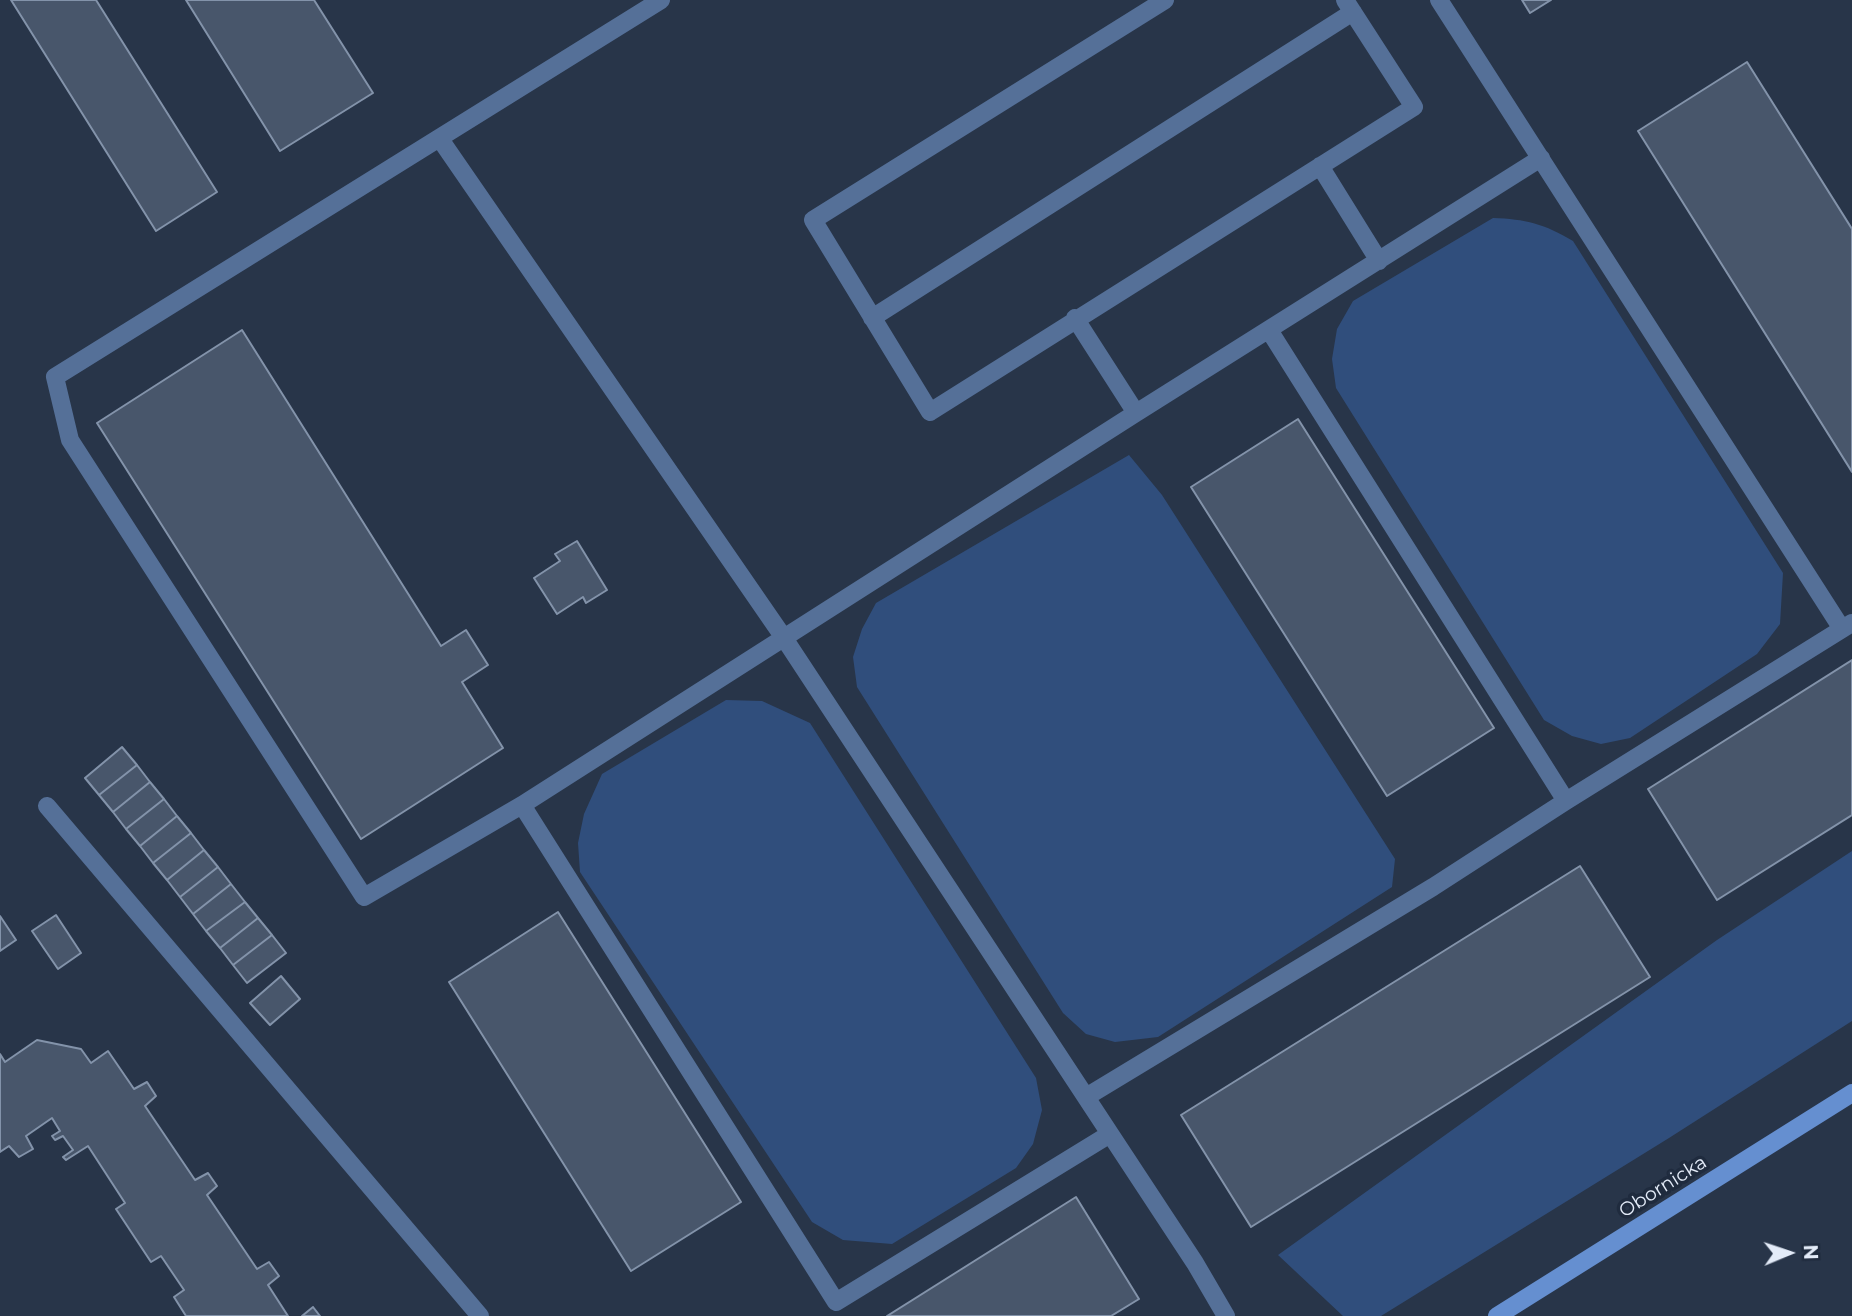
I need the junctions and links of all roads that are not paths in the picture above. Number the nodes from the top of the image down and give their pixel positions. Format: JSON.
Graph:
{"nodes":[{"id":1,"x":661,"y":0,"type":"edge"},
{"id":2,"x":1164,"y":0,"type":"edge"},
{"id":3,"x":1439,"y":0,"type":"edge"},
{"id":4,"x":1349,"y":6,"type":"edge"},
{"id":5,"x":440,"y":139,"type":"junction"},
{"id":6,"x":1541,"y":158,"type":"junction"},
{"id":7,"x":1320,"y":166,"type":"junction"},
{"id":8,"x":1380,"y":261,"type":"junction"},
{"id":9,"x":873,"y":318,"type":"junction"},
{"id":10,"x":1075,"y":318,"type":"junction"},
{"id":11,"x":1269,"y":330,"type":"junction"},
{"id":12,"x":1136,"y":413,"type":"junction"},
{"id":13,"x":1847,"y":626,"type":"edge"},
{"id":14,"x":784,"y":638,"type":"junction"},
{"id":15,"x":1566,"y":801,"type":"junction"},
{"id":16,"x":522,"y":805,"type":"junction"},
{"id":17,"x":47,"y":806,"type":"dead end"},
{"id":18,"x":1852,"y":1093,"type":"edge"},
{"id":19,"x":1086,"y":1097,"type":"junction"},
{"id":20,"x":1110,"y":1134,"type":"junction"},
{"id":21,"x":480,"y":1316,"type":"edge"},
{"id":22,"x":1226,"y":1316,"type":"edge"},
{"id":23,"x":1497,"y":1316,"type":"edge"}],
"edges":[{"from":1,"to":5,"type":"lane"},
{"from":2,"to":9,"type":"lane"},
{"from":3,"to":6,"type":"lane"},
{"from":4,"to":7,"type":"lane"},
{"from":4,"to":9,"type":"lane"},
{"from":5,"to":14,"type":"lane"},
{"from":5,"to":16,"type":"lane"},
{"from":6,"to":8,"type":"lane"},
{"from":6,"to":13,"type":"lane"},
{"from":7,"to":8,"type":"lane"},
{"from":7,"to":10,"type":"lane"},
{"from":8,"to":11,"type":"lane"},
{"from":9,"to":10,"type":"lane"},
{"from":10,"to":12,"type":"lane"},
{"from":11,"to":12,"type":"lane"},
{"from":11,"to":15,"type":"lane"},
{"from":12,"to":14,"type":"lane"},
{"from":13,"to":15,"type":"lane"},
{"from":14,"to":16,"type":"lane"},
{"from":14,"to":19,"type":"lane"},
{"from":15,"to":19,"type":"lane"},
{"from":16,"to":20,"type":"lane"},
{"from":17,"to":21,"type":"lane"},
{"from":18,"to":23,"type":"main road","name":"Obornicka"},
{"from":19,"to":20,"type":"lane"},
{"from":20,"to":22,"type":"lane"}]}
